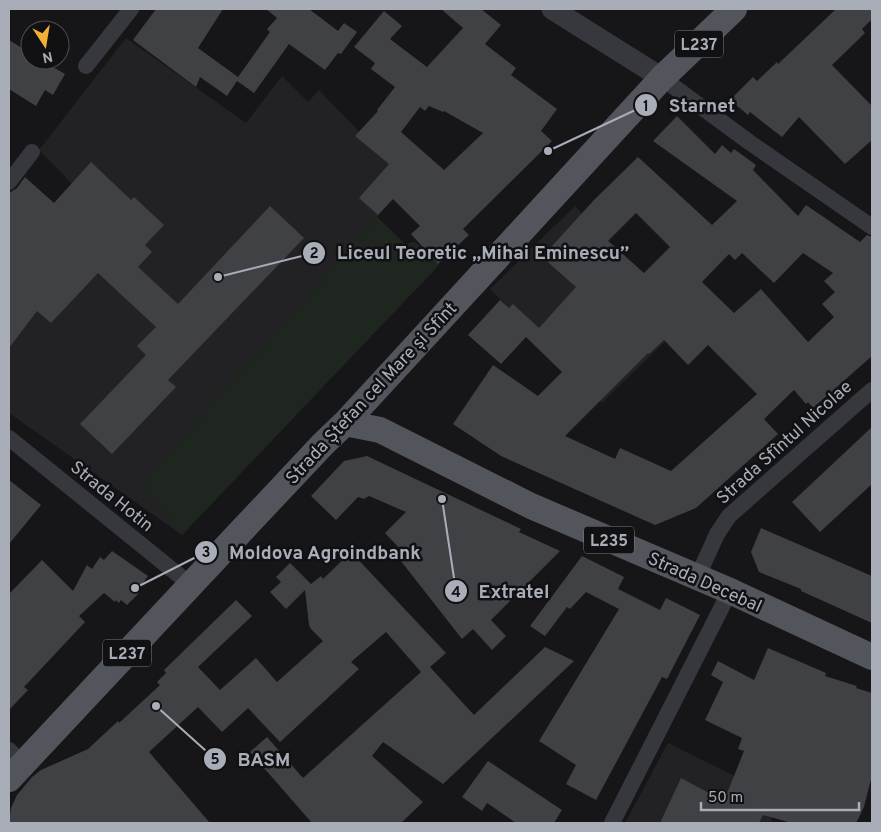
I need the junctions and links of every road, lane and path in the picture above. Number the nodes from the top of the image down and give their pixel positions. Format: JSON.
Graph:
{"nodes":[{"id":1,"x":131,"y":9,"type":"edge"},
{"id":2,"x":734,"y":9,"type":"edge"},
{"id":3,"x":556,"y":10,"type":"edge"},
{"id":4,"x":86,"y":66,"type":"dead end"},
{"id":5,"x":662,"y":78,"type":"junction"},
{"id":6,"x":32,"y":152,"type":"dead end"},
{"id":7,"x":9,"y":182,"type":"edge"},
{"id":8,"x":872,"y":227,"type":"edge"},
{"id":9,"x":872,"y":390,"type":"edge"},
{"id":10,"x":345,"y":423,"type":"junction"},
{"id":11,"x":9,"y":438,"type":"edge"},
{"id":12,"x":697,"y":578,"type":"junction"},
{"id":13,"x":191,"y":585,"type":"junction"},
{"id":14,"x":730,"y":591,"type":"junction"},
{"id":15,"x":872,"y":658,"type":"edge"},
{"id":16,"x":14,"y":764,"type":"edge"},
{"id":17,"x":612,"y":823,"type":"edge"}],
"edges":[{"from":1,"to":4,"type":"street"},
{"from":2,"to":5,"type":"main road","name":"Strada Ștefan cel Mare și Sfînt","number":"L237"},
{"from":3,"to":5,"type":"street"},
{"from":5,"to":8,"type":"street"},
{"from":5,"to":10,"type":"main road","name":"Strada Ștefan cel Mare și Sfînt","number":"L237"},
{"from":6,"to":7,"type":"street"},
{"from":9,"to":12,"type":"street","name":"Strada Sfîntul Nicolae"},
{"from":10,"to":12,"type":"main road","name":"Strada Decebal","number":"L235"},
{"from":10,"to":13,"type":"main road","name":"Strada Ștefan cel Mare și Sfînt","number":"L237"},
{"from":11,"to":13,"type":"street","name":"Strada Hotin"},
{"from":12,"to":14,"type":"main road","name":"Strada Decebal","number":"L235"},
{"from":13,"to":16,"type":"main road","name":"Strada Ștefan cel Mare și Sfînt","number":"L237"},
{"from":14,"to":15,"type":"main road","name":"Strada Decebal","number":"L235"},
{"from":14,"to":17,"type":"street"}]}
